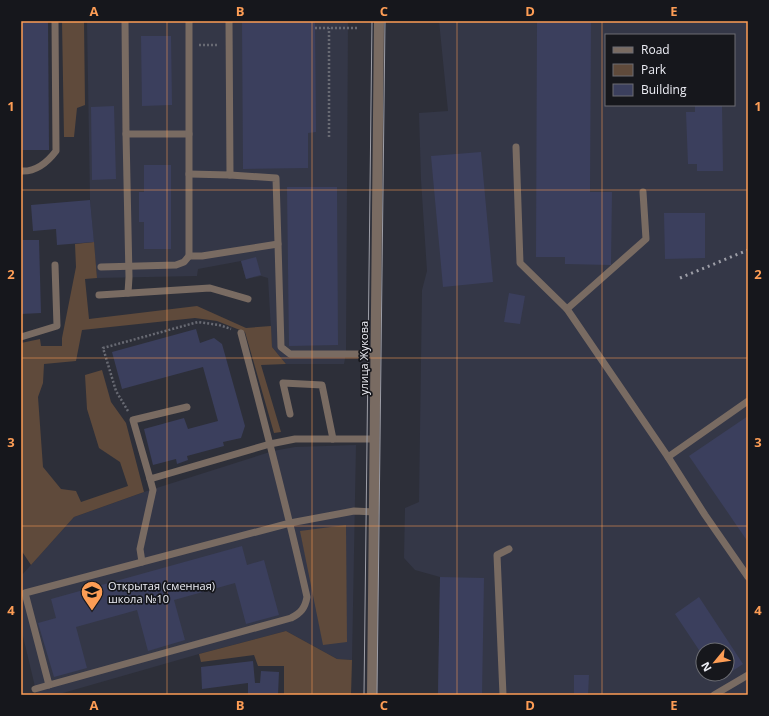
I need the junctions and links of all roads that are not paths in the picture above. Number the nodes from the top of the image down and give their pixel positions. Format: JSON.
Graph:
{"nodes":[{"id":1,"x":56,"y":21,"type":"edge"},
{"id":2,"x":125,"y":21,"type":"edge"},
{"id":3,"x":189,"y":21,"type":"edge"},
{"id":4,"x":229,"y":21,"type":"edge"},
{"id":5,"x":379,"y":21,"type":"edge"},
{"id":6,"x":126,"y":134,"type":"junction"},
{"id":7,"x":189,"y":134,"type":"junction"},
{"id":8,"x":516,"y":147,"type":"dead end"},
{"id":9,"x":21,"y":171,"type":"edge"},
{"id":10,"x":189,"y":174,"type":"junction"},
{"id":11,"x":230,"y":174,"type":"junction"},
{"id":12,"x":643,"y":192,"type":"dead end"},
{"id":13,"x":278,"y":244,"type":"junction"},
{"id":14,"x":189,"y":256,"type":"junction"},
{"id":15,"x":55,"y":265,"type":"dead end"},
{"id":16,"x":101,"y":267,"type":"dead end"},
{"id":17,"x":128,"y":267,"type":"junction"},
{"id":18,"x":128,"y":293,"type":"junction"},
{"id":19,"x":99,"y":295,"type":"dead end"},
{"id":20,"x":248,"y":299,"type":"dead end"},
{"id":21,"x":567,"y":309,"type":"junction"},
{"id":22,"x":241,"y":333,"type":"road end"},
{"id":23,"x":21,"y":337,"type":"edge"},
{"id":24,"x":376,"y":354,"type":"junction"},
{"id":25,"x":748,"y":401,"type":"edge"},
{"id":26,"x":188,"y":407,"type":"dead end"},
{"id":27,"x":290,"y":414,"type":"dead end"},
{"id":28,"x":333,"y":439,"type":"junction"},
{"id":29,"x":375,"y":439,"type":"junction"},
{"id":30,"x":270,"y":444,"type":"junction"},
{"id":31,"x":668,"y":457,"type":"junction"},
{"id":32,"x":150,"y":478,"type":"junction"},
{"id":33,"x":375,"y":512,"type":"junction"},
{"id":34,"x":290,"y":523,"type":"junction"},
{"id":35,"x":509,"y":549,"type":"dead end"},
{"id":36,"x":142,"y":562,"type":"junction"},
{"id":37,"x":748,"y":577,"type":"edge"},
{"id":38,"x":748,"y":675,"type":"edge"},
{"id":39,"x":49,"y":686,"type":"junction"},
{"id":40,"x":35,"y":689,"type":"dead end"},
{"id":41,"x":372,"y":695,"type":"edge"},
{"id":42,"x":503,"y":695,"type":"edge"},
{"id":43,"x":714,"y":695,"type":"edge"}],
"edges":[{"from":1,"to":9,"type":"lane"},
{"from":2,"to":6,"type":"lane"},
{"from":3,"to":7,"type":"lane"},
{"from":4,"to":11,"type":"lane"},
{"from":5,"to":24,"type":"street","name":"улица Жукова"},
{"from":6,"to":7,"type":"lane"},
{"from":6,"to":17,"type":"lane"},
{"from":7,"to":10,"type":"lane"},
{"from":8,"to":21,"type":"lane"},
{"from":10,"to":11,"type":"lane"},
{"from":10,"to":14,"type":"lane"},
{"from":11,"to":13,"type":"lane"},
{"from":12,"to":21,"type":"lane"},
{"from":13,"to":14,"type":"lane"},
{"from":13,"to":24,"type":"lane"},
{"from":14,"to":17,"type":"lane"},
{"from":15,"to":23,"type":"lane"},
{"from":16,"to":17,"type":"lane"},
{"from":17,"to":18,"type":"lane"},
{"from":18,"to":19,"type":"lane"},
{"from":18,"to":20,"type":"lane"},
{"from":21,"to":31,"type":"lane"},
{"from":22,"to":30,"type":"lane"},
{"from":24,"to":29,"type":"street","name":"улица Жукова"},
{"from":25,"to":31,"type":"lane"},
{"from":26,"to":32,"type":"lane"},
{"from":27,"to":28,"type":"lane"},
{"from":28,"to":29,"type":"lane"},
{"from":28,"to":30,"type":"lane"},
{"from":29,"to":33,"type":"street","name":"улица Жукова"},
{"from":30,"to":32,"type":"lane"},
{"from":30,"to":34,"type":"lane"},
{"from":31,"to":37,"type":"lane"},
{"from":32,"to":36,"type":"lane"},
{"from":33,"to":34,"type":"lane"},
{"from":33,"to":41,"type":"street","name":"улица Жукова"},
{"from":34,"to":36,"type":"lane"},
{"from":34,"to":39,"type":"lane"},
{"from":35,"to":42,"type":"lane"},
{"from":36,"to":39,"type":"lane"},
{"from":38,"to":43,"type":"lane"},
{"from":39,"to":40,"type":"lane"}]}
